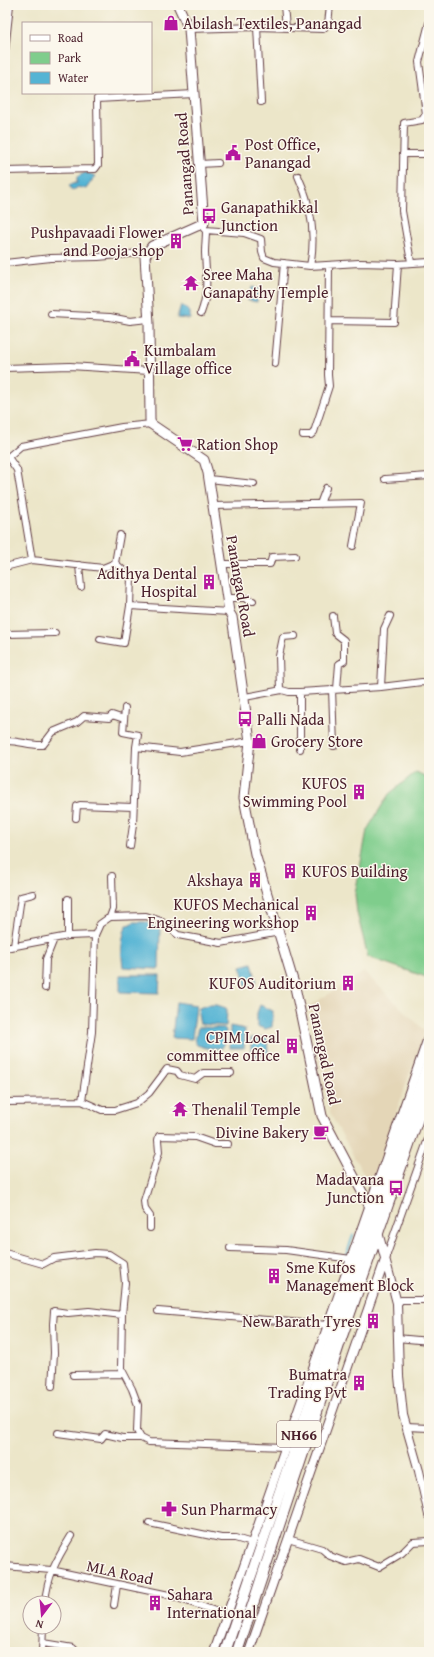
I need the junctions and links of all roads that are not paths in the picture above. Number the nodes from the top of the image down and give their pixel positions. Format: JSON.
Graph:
{"nodes":[{"id":1,"x":10,"y":5,"type":"edge"},
{"id":2,"x":178,"y":5,"type":"edge"},
{"id":3,"x":284,"y":5,"type":"edge"},
{"id":4,"x":330,"y":5,"type":"edge"},
{"id":5,"x":348,"y":5,"type":"edge"},
{"id":6,"x":360,"y":5,"type":"edge"},
{"id":7,"x":428,"y":5,"type":"edge"},
{"id":8,"x":429,"y":10,"type":"edge"},
{"id":9,"x":429,"y":23,"type":"edge"},
{"id":10,"x":257,"y":27,"type":"junction"},
{"id":11,"x":189,"y":28,"type":"junction"},
{"id":12,"x":286,"y":28,"type":"junction"},
{"id":13,"x":5,"y":51,"type":"edge"},
{"id":14,"x":194,"y":94,"type":"junction"},
{"id":15,"x":116,"y":95,"type":"edge"},
{"id":16,"x":426,"y":98,"type":"edge"},
{"id":17,"x":261,"y":102,"type":"dead end"},
{"id":18,"x":404,"y":154,"type":"junction"},
{"id":19,"x":429,"y":154,"type":"edge"},
{"id":20,"x":218,"y":163,"type":"dead end"},
{"id":21,"x":199,"y":164,"type":"junction"},
{"id":22,"x":5,"y":171,"type":"edge"},
{"id":23,"x":298,"y":176,"type":"dead end"},
{"id":24,"x":205,"y":227,"type":"junction"},
{"id":25,"x":145,"y":256,"type":"junction"},
{"id":26,"x":411,"y":262,"type":"junction"},
{"id":27,"x":429,"y":262,"type":"edge"},
{"id":28,"x":5,"y":263,"type":"edge"},
{"id":29,"x":284,"y":263,"type":"junction"},
{"id":30,"x":398,"y":264,"type":"junction"},
{"id":31,"x":329,"y":265,"type":"junction"},
{"id":32,"x":310,"y":266,"type":"junction"},
{"id":33,"x":201,"y":313,"type":"dead end"},
{"id":34,"x":51,"y":314,"type":"dead end"},
{"id":35,"x":148,"y":319,"type":"junction"},
{"id":36,"x":329,"y":322,"type":"junction"},
{"id":37,"x":275,"y":364,"type":"dead end"},
{"id":38,"x":6,"y":368,"type":"edge"},
{"id":39,"x":149,"y":371,"type":"junction"},
{"id":40,"x":8,"y":375,"type":"dead end"},
{"id":41,"x":151,"y":424,"type":"junction"},
{"id":42,"x":303,"y":435,"type":"dead end"},
{"id":43,"x":6,"y":457,"type":"edge"},
{"id":44,"x":429,"y":476,"type":"edge"},
{"id":45,"x":385,"y":479,"type":"dead end"},
{"id":46,"x":209,"y":480,"type":"junction"},
{"id":47,"x":254,"y":484,"type":"dead end"},
{"id":48,"x":326,"y":488,"type":"dead end"},
{"id":49,"x":320,"y":504,"type":"junction"},
{"id":50,"x":213,"y":506,"type":"junction"},
{"id":51,"x":120,"y":535,"type":"dead end"},
{"id":52,"x":353,"y":546,"type":"dead end"},
{"id":53,"x":295,"y":556,"type":"dead end"},
{"id":54,"x":32,"y":560,"type":"junction"},
{"id":55,"x":115,"y":563,"type":"junction"},
{"id":56,"x":221,"y":564,"type":"junction"},
{"id":57,"x":79,"y":565,"type":"junction"},
{"id":58,"x":5,"y":566,"type":"edge"},
{"id":59,"x":81,"y":587,"type":"dead end"},
{"id":60,"x":226,"y":598,"type":"junction"},
{"id":61,"x":253,"y":601,"type":"dead end"},
{"id":62,"x":130,"y":606,"type":"junction"},
{"id":63,"x":229,"y":612,"type":"junction"},
{"id":64,"x":333,"y":616,"type":"dead end"},
{"id":65,"x":390,"y":616,"type":"dead end"},
{"id":66,"x":55,"y":633,"type":"dead end"},
{"id":67,"x":5,"y":634,"type":"edge"},
{"id":68,"x":295,"y":636,"type":"dead end"},
{"id":69,"x":104,"y":642,"type":"dead end"},
{"id":70,"x":429,"y":683,"type":"edge"},
{"id":71,"x":382,"y":687,"type":"junction"},
{"id":72,"x":335,"y":689,"type":"junction"},
{"id":73,"x":280,"y":690,"type":"junction"},
{"id":74,"x":300,"y":692,"type":"junction"},
{"id":75,"x":245,"y":697,"type":"junction"},
{"id":76,"x":125,"y":708,"type":"dead end"},
{"id":77,"x":124,"y":719,"type":"junction"},
{"id":78,"x":5,"y":741,"type":"edge"},
{"id":79,"x":250,"y":741,"type":"junction"},
{"id":80,"x":334,"y":746,"type":"dead end"},
{"id":81,"x":136,"y":747,"type":"junction"},
{"id":82,"x":300,"y":749,"type":"dead end"},
{"id":83,"x":133,"y":807,"type":"junction"},
{"id":84,"x":76,"y":818,"type":"dead end"},
{"id":85,"x":130,"y":846,"type":"dead end"},
{"id":86,"x":112,"y":876,"type":"dead end"},
{"id":87,"x":33,"y":894,"type":"dead end"},
{"id":88,"x":68,"y":899,"type":"dead end"},
{"id":89,"x":110,"y":917,"type":"junction"},
{"id":90,"x":280,"y":932,"type":"junction"},
{"id":91,"x":95,"y":935,"type":"junction"},
{"id":92,"x":68,"y":936,"type":"junction"},
{"id":93,"x":54,"y":938,"type":"junction"},
{"id":94,"x":14,"y":946,"type":"junction"},
{"id":95,"x":5,"y":948,"type":"edge"},
{"id":96,"x":45,"y":988,"type":"dead end"},
{"id":97,"x":429,"y":1036,"type":"edge"},
{"id":98,"x":429,"y":1061,"type":"edge"},
{"id":99,"x":231,"y":1073,"type":"dead end"},
{"id":100,"x":429,"y":1087,"type":"edge"},
{"id":101,"x":82,"y":1101,"type":"junction"},
{"id":102,"x":5,"y":1102,"type":"edge"},
{"id":103,"x":429,"y":1136,"type":"edge"},
{"id":104,"x":228,"y":1144,"type":"dead end"},
{"id":105,"x":369,"y":1205,"type":"junction"},
{"id":106,"x":374,"y":1217,"type":"junction"},
{"id":107,"x":150,"y":1228,"type":"dead end"},
{"id":108,"x":378,"y":1232,"type":"junction"},
{"id":109,"x":230,"y":1248,"type":"dead end"},
{"id":110,"x":5,"y":1253,"type":"edge"},
{"id":111,"x":386,"y":1257,"type":"junction"},
{"id":112,"x":351,"y":1260,"type":"junction"},
{"id":113,"x":429,"y":1300,"type":"edge"},
{"id":114,"x":397,"y":1305,"type":"junction"},
{"id":115,"x":158,"y":1311,"type":"dead end"},
{"id":116,"x":122,"y":1315,"type":"junction"},
{"id":117,"x":328,"y":1325,"type":"junction"},
{"id":118,"x":397,"y":1338,"type":"junction"},
{"id":119,"x":429,"y":1341,"type":"edge"},
{"id":120,"x":124,"y":1374,"type":"junction"},
{"id":121,"x":73,"y":1375,"type":"dead end"},
{"id":122,"x":52,"y":1386,"type":"dead end"},
{"id":123,"x":406,"y":1427,"type":"junction"},
{"id":124,"x":429,"y":1428,"type":"edge"},
{"id":125,"x":58,"y":1433,"type":"dead end"},
{"id":126,"x":141,"y":1438,"type":"junction"},
{"id":127,"x":285,"y":1447,"type":"junction"},
{"id":128,"x":429,"y":1515,"type":"edge"},
{"id":129,"x":150,"y":1524,"type":"dead end"},
{"id":130,"x":70,"y":1536,"type":"dead end"},
{"id":131,"x":288,"y":1539,"type":"junction"},
{"id":132,"x":429,"y":1541,"type":"edge"},
{"id":133,"x":252,"y":1543,"type":"junction"},
{"id":134,"x":5,"y":1566,"type":"edge"},
{"id":135,"x":51,"y":1570,"type":"junction"},
{"id":136,"x":117,"y":1585,"type":"junction"},
{"id":137,"x":46,"y":1595,"type":"edge"},
{"id":138,"x":114,"y":1605,"type":"dead end"},
{"id":139,"x":227,"y":1615,"type":"junction"},
{"id":140,"x":43,"y":1635,"type":"edge"},
{"id":141,"x":43,"y":1643,"type":"junction"},
{"id":142,"x":42,"y":1652,"type":"edge"},
{"id":143,"x":77,"y":1652,"type":"edge"},
{"id":144,"x":214,"y":1652,"type":"edge"},
{"id":145,"x":225,"y":1652,"type":"edge"},
{"id":146,"x":237,"y":1652,"type":"edge"},
{"id":147,"x":249,"y":1652,"type":"edge"}],
"edges":[{"from":1,"to":13,"type":"street"},
{"from":2,"to":11,"type":"main road","name":"Panangad Road"},
{"from":3,"to":12,"type":"street"},
{"from":4,"to":12,"type":"street"},
{"from":5,"to":6,"type":"street"},
{"from":7,"to":8,"type":"street"},
{"from":9,"to":16,"type":"street"},
{"from":10,"to":11,"type":"street"},
{"from":10,"to":12,"type":"street"},
{"from":10,"to":17,"type":"street"},
{"from":11,"to":14,"type":"main road","name":"Panangad Road"},
{"from":14,"to":15,"type":"street"},
{"from":14,"to":21,"type":"main road","name":"Panangad Road"},
{"from":15,"to":22,"type":"street"},
{"from":16,"to":18,"type":"street"},
{"from":18,"to":19,"type":"street"},
{"from":18,"to":26,"type":"street"},
{"from":20,"to":21,"type":"street"},
{"from":21,"to":24,"type":"main road","name":"Panangad Road"},
{"from":23,"to":32,"type":"street"},
{"from":24,"to":25,"type":"main road","name":"Panangad Road"},
{"from":24,"to":29,"type":"street"},
{"from":24,"to":33,"type":"street"},
{"from":25,"to":28,"type":"street"},
{"from":25,"to":35,"type":"main road"},
{"from":26,"to":27,"type":"street"},
{"from":26,"to":30,"type":"street"},
{"from":29,"to":32,"type":"street"},
{"from":29,"to":37,"type":"street"},
{"from":30,"to":31,"type":"street"},
{"from":30,"to":36,"type":"street"},
{"from":31,"to":32,"type":"street"},
{"from":31,"to":36,"type":"street"},
{"from":34,"to":35,"type":"street"},
{"from":35,"to":39,"type":"main road"},
{"from":36,"to":42,"type":"street"},
{"from":38,"to":39,"type":"street"},
{"from":38,"to":40,"type":"street"},
{"from":39,"to":41,"type":"main road"},
{"from":41,"to":43,"type":"street"},
{"from":41,"to":46,"type":"main road","name":"Panangad Road"},
{"from":43,"to":54,"type":"street"},
{"from":44,"to":45,"type":"street"},
{"from":46,"to":47,"type":"street"},
{"from":46,"to":50,"type":"main road","name":"Panangad Road"},
{"from":48,"to":49,"type":"street"},
{"from":49,"to":50,"type":"street"},
{"from":49,"to":52,"type":"street"},
{"from":50,"to":56,"type":"main road","name":"Panangad Road"},
{"from":51,"to":55,"type":"street"},
{"from":53,"to":56,"type":"street"},
{"from":54,"to":57,"type":"street"},
{"from":54,"to":58,"type":"street"},
{"from":55,"to":57,"type":"street"},
{"from":55,"to":62,"type":"street"},
{"from":56,"to":60,"type":"main road","name":"Panangad Road"},
{"from":57,"to":59,"type":"street"},
{"from":60,"to":61,"type":"street"},
{"from":60,"to":63,"type":"main road","name":"Panangad Road"},
{"from":62,"to":63,"type":"street"},
{"from":62,"to":69,"type":"street"},
{"from":63,"to":75,"type":"main road","name":"Panangad Road"},
{"from":64,"to":72,"type":"street"},
{"from":65,"to":71,"type":"street"},
{"from":66,"to":67,"type":"street"},
{"from":68,"to":73,"type":"street"},
{"from":70,"to":71,"type":"street"},
{"from":71,"to":72,"type":"street"},
{"from":72,"to":74,"type":"street"},
{"from":72,"to":80,"type":"street"},
{"from":73,"to":74,"type":"street"},
{"from":73,"to":75,"type":"street"},
{"from":74,"to":82,"type":"street"},
{"from":75,"to":79,"type":"main road","name":"Panangad Road"},
{"from":76,"to":77,"type":"street"},
{"from":77,"to":78,"type":"street"},
{"from":77,"to":81,"type":"street"},
{"from":79,"to":81,"type":"street"},
{"from":79,"to":90,"type":"main road","name":"Panangad Road"},
{"from":81,"to":83,"type":"street"},
{"from":83,"to":84,"type":"street"},
{"from":83,"to":85,"type":"street"},
{"from":86,"to":89,"type":"street"},
{"from":87,"to":94,"type":"street"},
{"from":88,"to":92,"type":"street"},
{"from":89,"to":90,"type":"street"},
{"from":89,"to":91,"type":"street"},
{"from":90,"to":105,"type":"main road","name":"Panangad Road"},
{"from":91,"to":92,"type":"street"},
{"from":91,"to":101,"type":"street"},
{"from":92,"to":93,"type":"street"},
{"from":93,"to":94,"type":"street"},
{"from":93,"to":96,"type":"street"},
{"from":94,"to":95,"type":"street"},
{"from":97,"to":105,"type":"street"},
{"from":98,"to":106,"type":"highway","number":"NH66"},
{"from":99,"to":101,"type":"street"},
{"from":100,"to":108,"type":"highway","number":"NH66"},
{"from":101,"to":102,"type":"street"},
{"from":103,"to":111,"type":"street"},
{"from":104,"to":107,"type":"street"},
{"from":105,"to":106,"type":"main road","name":"Panangad Road"},
{"from":105,"to":112,"type":"street"},
{"from":106,"to":108,"type":"highway"},
{"from":106,"to":145,"type":"highway","number":"NH66"},
{"from":108,"to":111,"type":"street"},
{"from":108,"to":146,"type":"highway","number":"NH66"},
{"from":109,"to":112,"type":"street"},
{"from":110,"to":116,"type":"street"},
{"from":111,"to":114,"type":"street"},
{"from":111,"to":131,"type":"street"},
{"from":112,"to":117,"type":"street"},
{"from":113,"to":114,"type":"street"},
{"from":114,"to":118,"type":"street"},
{"from":115,"to":117,"type":"street"},
{"from":116,"to":120,"type":"street"},
{"from":116,"to":122,"type":"street"},
{"from":117,"to":127,"type":"street"},
{"from":118,"to":119,"type":"street"},
{"from":118,"to":123,"type":"street"},
{"from":120,"to":121,"type":"street"},
{"from":120,"to":126,"type":"street"},
{"from":123,"to":124,"type":"street"},
{"from":123,"to":128,"type":"street"},
{"from":125,"to":126,"type":"street"},
{"from":126,"to":127,"type":"street"},
{"from":127,"to":133,"type":"street"},
{"from":129,"to":133,"type":"street"},
{"from":130,"to":135,"type":"street"},
{"from":131,"to":132,"type":"street"},
{"from":131,"to":147,"type":"street"},
{"from":133,"to":139,"type":"street"},
{"from":134,"to":135,"type":"street","name":"MLA Road"},
{"from":135,"to":136,"type":"street","name":"MLA Road"},
{"from":135,"to":137,"type":"street"},
{"from":136,"to":138,"type":"street"},
{"from":136,"to":139,"type":"street","name":"MLA Road"},
{"from":139,"to":144,"type":"street"},
{"from":140,"to":141,"type":"street"},
{"from":141,"to":142,"type":"street"},
{"from":141,"to":143,"type":"street"}]}
